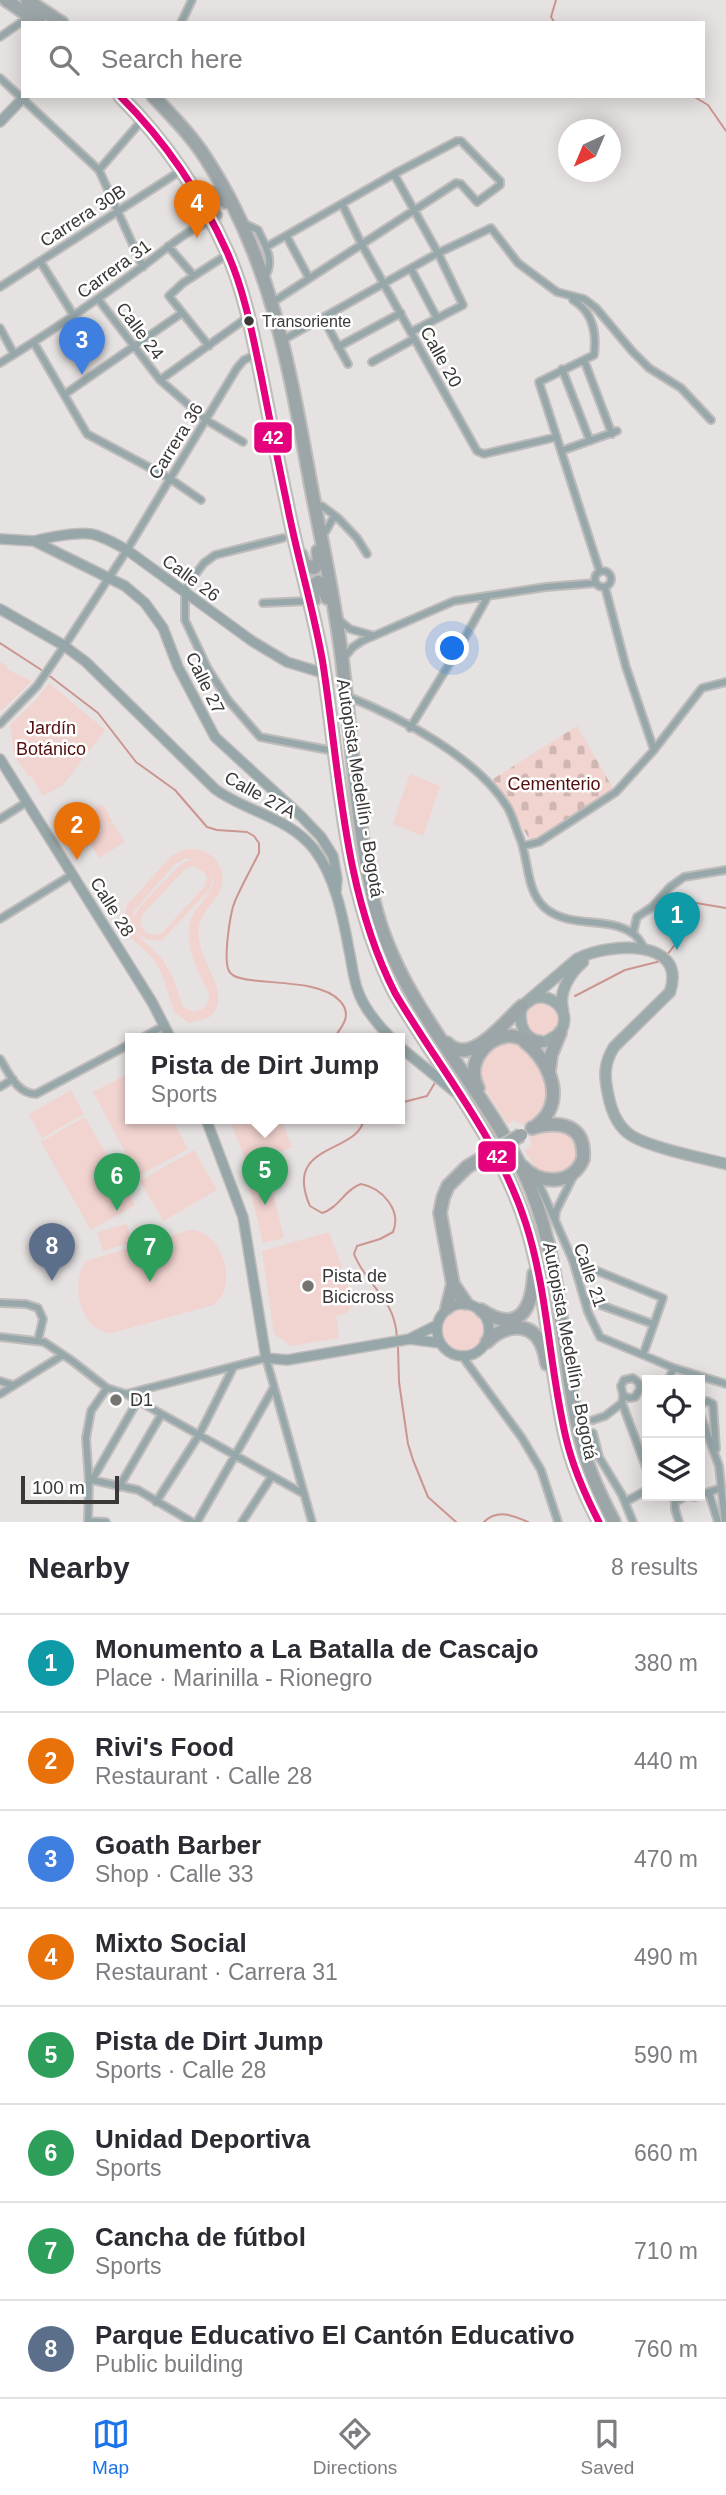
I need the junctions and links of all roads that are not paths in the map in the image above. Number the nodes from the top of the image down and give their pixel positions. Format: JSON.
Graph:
{"nodes":[{"id":1,"x":6,"y":0,"type":"edge"},
{"id":2,"x":27,"y":0,"type":"edge"},
{"id":3,"x":192,"y":0,"type":"edge"},
{"id":4,"x":35,"y":19,"type":"edge"},
{"id":5,"x":59,"y":21,"type":"edge"},
{"id":6,"x":182,"y":21,"type":"edge"},
{"id":7,"x":21,"y":26,"type":"edge"},
{"id":8,"x":0,"y":37,"type":"edge"},
{"id":9,"x":0,"y":78,"type":"edge"},
{"id":10,"x":21,"y":95,"type":"edge"},
{"id":11,"x":23,"y":98,"type":"edge"},
{"id":12,"x":25,"y":98,"type":"edge"},
{"id":13,"x":122,"y":98,"type":"edge"},
{"id":14,"x":158,"y":99,"type":"edge"},
{"id":15,"x":143,"y":119,"type":"junction"},
{"id":16,"x":0,"y":122,"type":"edge"},
{"id":17,"x":99,"y":170,"type":"junction"},
{"id":18,"x":182,"y":170,"type":"junction"},
{"id":19,"x":394,"y":174,"type":"junction"},
{"id":20,"x":342,"y":204,"type":"junction"},
{"id":21,"x":414,"y":209,"type":"junction"},
{"id":22,"x":118,"y":211,"type":"junction"},
{"id":23,"x":210,"y":221,"type":"junction"},
{"id":24,"x":241,"y":223,"type":"junction"},
{"id":25,"x":287,"y":237,"type":"junction"},
{"id":26,"x":361,"y":243,"type":"junction"},
{"id":27,"x":168,"y":246,"type":"junction"},
{"id":28,"x":266,"y":247,"type":"junction"},
{"id":29,"x":438,"y":253,"type":"junction"},
{"id":30,"x":229,"y":259,"type":"junction"},
{"id":31,"x":40,"y":261,"type":"junction"},
{"id":32,"x":259,"y":264,"type":"junction"},
{"id":33,"x":143,"y":267,"type":"junction"},
{"id":34,"x":411,"y":270,"type":"junction"},
{"id":35,"x":194,"y":276,"type":"junction"},
{"id":36,"x":264,"y":278,"type":"junction"},
{"id":37,"x":309,"y":278,"type":"junction"},
{"id":38,"x":384,"y":285,"type":"junction"},
{"id":39,"x":0,"y":286,"type":"edge"},
{"id":40,"x":565,"y":295,"type":"junction"},
{"id":41,"x":98,"y":299,"type":"junction"},
{"id":42,"x":273,"y":302,"type":"junction"},
{"id":43,"x":182,"y":313,"type":"junction"},
{"id":44,"x":401,"y":313,"type":"junction"},
{"id":45,"x":74,"y":316,"type":"junction"},
{"id":46,"x":248,"y":317,"type":"junction"},
{"id":47,"x":323,"y":318,"type":"junction"},
{"id":48,"x":437,"y":318,"type":"junction"},
{"id":49,"x":0,"y":328,"type":"edge"},
{"id":50,"x":411,"y":332,"type":"junction"},
{"id":51,"x":414,"y":339,"type":"junction"},
{"id":52,"x":284,"y":340,"type":"junction"},
{"id":53,"x":34,"y":343,"type":"junction"},
{"id":54,"x":132,"y":346,"type":"junction"},
{"id":55,"x":209,"y":346,"type":"junction"},
{"id":56,"x":338,"y":347,"type":"junction"},
{"id":57,"x":14,"y":354,"type":"junction"},
{"id":58,"x":257,"y":354,"type":"junction"},
{"id":59,"x":583,"y":360,"type":"junction"},
{"id":60,"x":372,"y":362,"type":"dead end"},
{"id":61,"x":0,"y":363,"type":"edge"},
{"id":62,"x":348,"y":364,"type":"dead end"},
{"id":63,"x":562,"y":369,"type":"junction"},
{"id":64,"x":160,"y":380,"type":"junction"},
{"id":65,"x":65,"y":394,"type":"junction"},
{"id":66,"x":206,"y":420,"type":"junction"},
{"id":67,"x":711,"y":420,"type":"dead end"},
{"id":68,"x":556,"y":437,"type":"junction"},
{"id":69,"x":590,"y":441,"type":"junction"},
{"id":70,"x":243,"y":442,"type":"dead end"},
{"id":71,"x":561,"y":451,"type":"junction"},
{"id":72,"x":307,"y":465,"type":"junction"},
{"id":73,"x":169,"y":478,"type":"junction"},
{"id":74,"x":201,"y":500,"type":"dead end"},
{"id":75,"x":322,"y":506,"type":"dead end"},
{"id":76,"x":288,"y":512,"type":"junction"},
{"id":77,"x":338,"y":518,"type":"junction"},
{"id":78,"x":327,"y":531,"type":"dead end"},
{"id":79,"x":283,"y":538,"type":"dead end"},
{"id":80,"x":0,"y":539,"type":"edge"},
{"id":81,"x":34,"y":541,"type":"junction"},
{"id":82,"x":127,"y":550,"type":"junction"},
{"id":83,"x":367,"y":554,"type":"dead end"},
{"id":84,"x":600,"y":572,"type":"junction"},
{"id":85,"x":109,"y":577,"type":"junction"},
{"id":86,"x":596,"y":583,"type":"junction"},
{"id":87,"x":605,"y":587,"type":"junction"},
{"id":88,"x":185,"y":593,"type":"junction"},
{"id":89,"x":488,"y":596,"type":"junction"},
{"id":90,"x":308,"y":601,"type":"junction"},
{"id":91,"x":263,"y":603,"type":"dead end"},
{"id":92,"x":0,"y":609,"type":"edge"},
{"id":93,"x":336,"y":616,"type":"junction"},
{"id":94,"x":373,"y":636,"type":"junction"},
{"id":95,"x":63,"y":645,"type":"junction"},
{"id":96,"x":342,"y":663,"type":"junction"},
{"id":97,"x":323,"y":668,"type":"junction"},
{"id":98,"x":726,"y":682,"type":"edge"},
{"id":99,"x":345,"y":695,"type":"junction"},
{"id":100,"x":0,"y":724,"type":"edge"},
{"id":101,"x":410,"y":727,"type":"junction"},
{"id":102,"x":654,"y":750,"type":"junction"},
{"id":103,"x":335,"y":751,"type":"junction"},
{"id":104,"x":0,"y":759,"type":"edge"},
{"id":105,"x":27,"y":802,"type":"junction"},
{"id":106,"x":0,"y":819,"type":"edge"},
{"id":107,"x":523,"y":846,"type":"junction"},
{"id":108,"x":726,"y":870,"type":"edge"},
{"id":109,"x":72,"y":874,"type":"junction"},
{"id":110,"x":335,"y":896,"type":"junction"},
{"id":111,"x":1,"y":916,"type":"edge"},
{"id":112,"x":633,"y":933,"type":"junction"},
{"id":113,"x":601,"y":950,"type":"junction"},
{"id":114,"x":646,"y":950,"type":"junction"},
{"id":115,"x":522,"y":1006,"type":"junction"},
{"id":116,"x":564,"y":1014,"type":"junction"},
{"id":117,"x":165,"y":1025,"type":"junction"},
{"id":118,"x":430,"y":1026,"type":"junction"},
{"id":119,"x":151,"y":1033,"type":"edge"},
{"id":120,"x":169,"y":1033,"type":"edge"},
{"id":121,"x":387,"y":1033,"type":"edge"},
{"id":122,"x":561,"y":1033,"type":"junction"},
{"id":123,"x":531,"y":1042,"type":"junction"},
{"id":124,"x":125,"y":1047,"type":"edge"},
{"id":125,"x":405,"y":1052,"type":"edge"},
{"id":126,"x":0,"y":1059,"type":"edge"},
{"id":127,"x":13,"y":1079,"type":"junction"},
{"id":128,"x":550,"y":1079,"type":"junction"},
{"id":129,"x":0,"y":1087,"type":"edge"},
{"id":130,"x":461,"y":1098,"type":"junction"},
{"id":131,"x":490,"y":1114,"type":"junction"},
{"id":132,"x":208,"y":1124,"type":"edge"},
{"id":133,"x":526,"y":1132,"type":"junction"},
{"id":134,"x":517,"y":1159,"type":"junction"},
{"id":135,"x":726,"y":1164,"type":"edge"},
{"id":136,"x":578,"y":1169,"type":"junction"},
{"id":137,"x":528,"y":1172,"type":"junction"},
{"id":138,"x":555,"y":1222,"type":"junction"},
{"id":139,"x":534,"y":1259,"type":"junction"},
{"id":140,"x":573,"y":1261,"type":"junction"},
{"id":141,"x":453,"y":1284,"type":"junction"},
{"id":142,"x":584,"y":1299,"type":"junction"},
{"id":143,"x":0,"y":1303,"type":"edge"},
{"id":144,"x":466,"y":1303,"type":"junction"},
{"id":145,"x":447,"y":1308,"type":"junction"},
{"id":146,"x":481,"y":1310,"type":"junction"},
{"id":147,"x":653,"y":1324,"type":"junction"},
{"id":148,"x":437,"y":1325,"type":"junction"},
{"id":149,"x":0,"y":1337,"type":"edge"},
{"id":150,"x":38,"y":1340,"type":"junction"},
{"id":151,"x":406,"y":1340,"type":"junction"},
{"id":152,"x":486,"y":1342,"type":"junction"},
{"id":153,"x":440,"y":1343,"type":"junction"},
{"id":154,"x":63,"y":1355,"type":"junction"},
{"id":155,"x":643,"y":1355,"type":"junction"},
{"id":156,"x":462,"y":1356,"type":"junction"},
{"id":157,"x":266,"y":1358,"type":"junction"},
{"id":158,"x":233,"y":1368,"type":"junction"},
{"id":159,"x":674,"y":1368,"type":"junction"},
{"id":160,"x":670,"y":1375,"type":"edge"},
{"id":161,"x":697,"y":1375,"type":"edge"},
{"id":162,"x":705,"y":1377,"type":"edge"},
{"id":163,"x":0,"y":1381,"type":"edge"},
{"id":164,"x":726,"y":1384,"type":"edge"},
{"id":165,"x":13,"y":1385,"type":"junction"},
{"id":166,"x":107,"y":1388,"type":"junction"},
{"id":167,"x":149,"y":1388,"type":"junction"},
{"id":168,"x":274,"y":1388,"type":"junction"},
{"id":169,"x":642,"y":1388,"type":"edge"},
{"id":170,"x":642,"y":1391,"type":"edge"},
{"id":171,"x":0,"y":1394,"type":"edge"},
{"id":172,"x":125,"y":1394,"type":"junction"},
{"id":173,"x":623,"y":1399,"type":"junction"},
{"id":174,"x":138,"y":1401,"type":"junction"},
{"id":175,"x":705,"y":1403,"type":"edge"},
{"id":176,"x":561,"y":1410,"type":"junction"},
{"id":177,"x":715,"y":1412,"type":"junction"},
{"id":178,"x":161,"y":1415,"type":"junction"},
{"id":179,"x":705,"y":1415,"type":"edge"},
{"id":180,"x":593,"y":1420,"type":"dead end"},
{"id":181,"x":705,"y":1426,"type":"edge"},
{"id":182,"x":593,"y":1433,"type":"dead end"},
{"id":183,"x":199,"y":1435,"type":"junction"},
{"id":184,"x":716,"y":1454,"type":"junction"},
{"id":185,"x":236,"y":1455,"type":"junction"},
{"id":186,"x":642,"y":1455,"type":"edge"},
{"id":187,"x":272,"y":1476,"type":"junction"},
{"id":188,"x":90,"y":1481,"type":"junction"},
{"id":189,"x":119,"y":1487,"type":"junction"},
{"id":190,"x":721,"y":1488,"type":"junction"},
{"id":191,"x":642,"y":1493,"type":"edge"},
{"id":192,"x":709,"y":1493,"type":"junction"},
{"id":193,"x":304,"y":1494,"type":"junction"},
{"id":194,"x":705,"y":1494,"type":"edge"},
{"id":195,"x":673,"y":1501,"type":"edge"},
{"id":196,"x":156,"y":1502,"type":"junction"},
{"id":197,"x":625,"y":1502,"type":"junction"},
{"id":198,"x":88,"y":1521,"type":"edge"},
{"id":199,"x":106,"y":1522,"type":"edge"},
{"id":200,"x":195,"y":1522,"type":"edge"},
{"id":201,"x":242,"y":1522,"type":"edge"},
{"id":202,"x":312,"y":1522,"type":"edge"},
{"id":203,"x":558,"y":1522,"type":"edge"},
{"id":204,"x":599,"y":1522,"type":"edge"},
{"id":205,"x":614,"y":1522,"type":"edge"},
{"id":206,"x":633,"y":1522,"type":"edge"},
{"id":207,"x":679,"y":1522,"type":"edge"},
{"id":208,"x":718,"y":1522,"type":"edge"},
{"id":209,"x":725,"y":1522,"type":"edge"}],
"edges":[{"from":1,"to":4,"type":"highway"},
{"from":2,"to":5,"type":"highway"},
{"from":3,"to":6,"type":"street"},
{"from":7,"to":8,"type":"street"},
{"from":9,"to":10,"type":"street"},
{"from":11,"to":16,"type":"main road"},
{"from":12,"to":17,"type":"street"},
{"from":13,"to":15,"type":"highway","name":"Autopista Medellín - Bogotá"},
{"from":14,"to":24,"type":"highway","name":"Autopista Medellín - Bogotá"},
{"from":15,"to":17,"type":"street"},
{"from":15,"to":18,"type":"highway","name":"Autopista Medellín - Bogotá"},
{"from":17,"to":22,"type":"street"},
{"from":18,"to":22,"type":"street","name":"Carrera 30B"},
{"from":18,"to":23,"type":"highway","name":"Autopista Medellín - Bogotá"},
{"from":19,"to":20,"type":"street"},
{"from":19,"to":21,"type":"street"},
{"from":19,"to":21,"type":"street"},
{"from":20,"to":25,"type":"street"},
{"from":20,"to":26,"type":"street","name":"Calle 20"},
{"from":21,"to":26,"type":"street"},
{"from":21,"to":29,"type":"street"},
{"from":22,"to":31,"type":"street","name":"Carrera 30B"},
{"from":22,"to":33,"type":"street"},
{"from":23,"to":27,"type":"street","name":"Carrera 31"},
{"from":23,"to":30,"type":"highway","name":"Autopista Medellín - Bogotá"},
{"from":24,"to":28,"type":"street"},
{"from":24,"to":32,"type":"highway","name":"Autopista Medellín - Bogotá"},
{"from":25,"to":28,"type":"street"},
{"from":25,"to":37,"type":"street"},
{"from":26,"to":37,"type":"street"},
{"from":26,"to":38,"type":"street","name":"Calle 20"},
{"from":27,"to":33,"type":"street","name":"Carrera 31"},
{"from":27,"to":35,"type":"street"},
{"from":28,"to":36,"type":"street"},
{"from":29,"to":34,"type":"street"},
{"from":29,"to":40,"type":"street"},
{"from":29,"to":48,"type":"street"},
{"from":30,"to":32,"type":"highway"},
{"from":30,"to":35,"type":"street"},
{"from":30,"to":46,"type":"highway","name":"Autopista Medellín - Bogotá"},
{"from":31,"to":39,"type":"street","name":"Carrera 30B"},
{"from":31,"to":45,"type":"street"},
{"from":32,"to":36,"type":"highway","name":"Autopista Medellín - Bogotá"},
{"from":33,"to":41,"type":"street","name":"Carrera 31"},
{"from":34,"to":38,"type":"street"},
{"from":34,"to":48,"type":"street"},
{"from":35,"to":43,"type":"street"},
{"from":36,"to":42,"type":"highway","name":"Autopista Medellín - Bogotá"},
{"from":37,"to":42,"type":"street"},
{"from":38,"to":44,"type":"street","name":"Calle 20"},
{"from":38,"to":47,"type":"street"},
{"from":40,"to":59,"type":"street"},
{"from":40,"to":67,"type":"street"},
{"from":41,"to":45,"type":"street","name":"Carrera 31"},
{"from":41,"to":54,"type":"street","name":"Calle 24"},
{"from":42,"to":52,"type":"highway","name":"Autopista Medellín - Bogotá"},
{"from":43,"to":54,"type":"street"},
{"from":43,"to":55,"type":"street"},
{"from":44,"to":50,"type":"street","name":"Calle 20"},
{"from":44,"to":56,"type":"street"},
{"from":45,"to":53,"type":"street","name":"Carrera 31"},
{"from":46,"to":55,"type":"street"},
{"from":46,"to":58,"type":"highway","name":"Autopista Medellín - Bogotá"},
{"from":47,"to":52,"type":"street"},
{"from":47,"to":56,"type":"street"},
{"from":48,"to":50,"type":"street"},
{"from":49,"to":57,"type":"street"},
{"from":50,"to":51,"type":"street","name":"Calle 20"},
{"from":51,"to":60,"type":"street"},
{"from":51,"to":68,"type":"street","name":"Calle 20"},
{"from":52,"to":72,"type":"highway","name":"Autopista Medellín - Bogotá"},
{"from":53,"to":57,"type":"street","name":"Carrera 31"},
{"from":53,"to":65,"type":"street"},
{"from":54,"to":64,"type":"street","name":"Calle 24"},
{"from":54,"to":65,"type":"street"},
{"from":55,"to":64,"type":"street"},
{"from":56,"to":62,"type":"street"},
{"from":57,"to":61,"type":"street","name":"Carrera 31"},
{"from":58,"to":66,"type":"street","name":"Carrera 36"},
{"from":58,"to":76,"type":"highway","name":"Autopista Medellín - Bogotá"},
{"from":59,"to":63,"type":"street"},
{"from":59,"to":69,"type":"street"},
{"from":63,"to":68,"type":"street"},
{"from":63,"to":69,"type":"street"},
{"from":64,"to":66,"type":"street","name":"Calle 24"},
{"from":65,"to":73,"type":"street"},
{"from":66,"to":70,"type":"street","name":"Calle 24"},
{"from":66,"to":73,"type":"street","name":"Carrera 36"},
{"from":68,"to":71,"type":"street"},
{"from":69,"to":71,"type":"street"},
{"from":71,"to":84,"type":"street"},
{"from":72,"to":76,"type":"highway"},
{"from":72,"to":93,"type":"highway","name":"Autopista Medellín - Bogotá"},
{"from":73,"to":74,"type":"street"},
{"from":73,"to":82,"type":"street","name":"Carrera 36"},
{"from":75,"to":77,"type":"street"},
{"from":76,"to":90,"type":"highway","name":"Autopista Medellín - Bogotá"},
{"from":77,"to":78,"type":"street"},
{"from":77,"to":83,"type":"street"},
{"from":79,"to":88,"type":"street"},
{"from":80,"to":81,"type":"main road","name":"Calle 27"},
{"from":81,"to":82,"type":"main road","name":"Calle 26"},
{"from":81,"to":85,"type":"main road","name":"Calle 27"},
{"from":82,"to":85,"type":"street","name":"Carrera 36"},
{"from":82,"to":88,"type":"main road","name":"Calle 26"},
{"from":84,"to":86,"type":"street"},
{"from":84,"to":87,"type":"street"},
{"from":85,"to":95,"type":"street","name":"Carrera 36"},
{"from":85,"to":110,"type":"main road","name":"Calle 27"},
{"from":86,"to":87,"type":"street"},
{"from":86,"to":89,"type":"street"},
{"from":87,"to":102,"type":"street"},
{"from":88,"to":97,"type":"main road","name":"Calle 26"},
{"from":88,"to":103,"type":"street"},
{"from":89,"to":94,"type":"street"},
{"from":89,"to":101,"type":"street"},
{"from":90,"to":91,"type":"street"},
{"from":90,"to":97,"type":"highway","name":"Autopista Medellín - Bogotá"},
{"from":92,"to":95,"type":"main road","name":"Calle 27A"},
{"from":93,"to":94,"type":"street"},
{"from":93,"to":96,"type":"highway","name":"Autopista Medellín - Bogotá"},
{"from":94,"to":96,"type":"street"},
{"from":95,"to":100,"type":"street","name":"Carrera 36"},
{"from":95,"to":110,"type":"main road","name":"Calle 27A"},
{"from":96,"to":97,"type":"highway"},
{"from":96,"to":99,"type":"highway","name":"Autopista Medellín - Bogotá"},
{"from":97,"to":103,"type":"highway","name":"Autopista Medellín - Bogotá"},
{"from":98,"to":102,"type":"street"},
{"from":99,"to":101,"type":"street"},
{"from":99,"to":118,"type":"highway","name":"Autopista Medellín - Bogotá"},
{"from":101,"to":107,"type":"street"},
{"from":102,"to":107,"type":"street"},
{"from":103,"to":130,"type":"highway","name":"Autopista Medellín - Bogotá"},
{"from":104,"to":105,"type":"main road","name":"Calle 28"},
{"from":105,"to":106,"type":"street"},
{"from":105,"to":109,"type":"main road","name":"Calle 28"},
{"from":107,"to":112,"type":"street"},
{"from":108,"to":112,"type":"street"},
{"from":109,"to":111,"type":"street"},
{"from":109,"to":117,"type":"main road","name":"Calle 28"},
{"from":110,"to":121,"type":"main road","name":"Calle 27A"},
{"from":112,"to":114,"type":"street"},
{"from":113,"to":114,"type":"main road"},
{"from":113,"to":115,"type":"main road"},
{"from":113,"to":116,"type":"main road"},
{"from":114,"to":135,"type":"main road"},
{"from":115,"to":116,"type":"main road"},
{"from":115,"to":118,"type":"highway"},
{"from":115,"to":123,"type":"main road"},
{"from":116,"to":122,"type":"main road"},
{"from":117,"to":119,"type":"street"},
{"from":117,"to":120,"type":"main road","name":"Calle 28"},
{"from":118,"to":131,"type":"highway","name":"Autopista Medellín - Bogotá"},
{"from":122,"to":123,"type":"main road"},
{"from":122,"to":128,"type":"highway"},
{"from":123,"to":128,"type":"highway"},
{"from":123,"to":131,"type":"highway"},
{"from":124,"to":127,"type":"street"},
{"from":125,"to":130,"type":"main road"},
{"from":126,"to":127,"type":"street"},
{"from":127,"to":129,"type":"street"},
{"from":128,"to":133,"type":"highway"},
{"from":130,"to":139,"type":"highway","name":"Autopista Medellín - Bogotá"},
{"from":131,"to":134,"type":"highway","name":"Autopista Medellín - Bogotá"},
{"from":132,"to":157,"type":"main road"},
{"from":133,"to":136,"type":"highway"},
{"from":133,"to":141,"type":"highway","bridge":true},
{"from":134,"to":137,"type":"highway"},
{"from":134,"to":205,"type":"highway","name":"Autopista Medellín - Bogotá"},
{"from":136,"to":137,"type":"highway"},
{"from":136,"to":138,"type":"street"},
{"from":137,"to":138,"type":"street","name":"Calle 21"},
{"from":138,"to":140,"type":"street","name":"Calle 21"},
{"from":139,"to":146,"type":"highway"},
{"from":139,"to":176,"type":"highway","name":"Autopista Medellín - Bogotá"},
{"from":140,"to":142,"type":"street","name":"Calle 21"},
{"from":140,"to":147,"type":"street"},
{"from":141,"to":144,"type":"highway"},
{"from":141,"to":145,"type":"highway"},
{"from":142,"to":147,"type":"street"},
{"from":142,"to":155,"type":"street","name":"Calle 21"},
{"from":143,"to":150,"type":"street"},
{"from":144,"to":145,"type":"main road"},
{"from":144,"to":146,"type":"main road"},
{"from":145,"to":148,"type":"main road"},
{"from":146,"to":152,"type":"main road"},
{"from":147,"to":155,"type":"street"},
{"from":148,"to":151,"type":"main road"},
{"from":148,"to":153,"type":"main road"},
{"from":149,"to":150,"type":"street"},
{"from":150,"to":154,"type":"street"},
{"from":151,"to":153,"type":"main road"},
{"from":151,"to":157,"type":"main road"},
{"from":152,"to":156,"type":"main road"},
{"from":152,"to":176,"type":"highway"},
{"from":153,"to":156,"type":"main road"},
{"from":154,"to":165,"type":"street"},
{"from":154,"to":166,"type":"street"},
{"from":155,"to":159,"type":"street"},
{"from":156,"to":203,"type":"street"},
{"from":157,"to":158,"type":"street"},
{"from":157,"to":168,"type":"street"},
{"from":158,"to":167,"type":"street"},
{"from":158,"to":183,"type":"street"},
{"from":159,"to":160,"type":"street"},
{"from":159,"to":161,"type":"street"},
{"from":162,"to":164,"type":"street"},
{"from":163,"to":165,"type":"street"},
{"from":165,"to":171,"type":"street"},
{"from":166,"to":172,"type":"street"},
{"from":166,"to":188,"type":"street"},
{"from":167,"to":172,"type":"street"},
{"from":167,"to":174,"type":"street"},
{"from":168,"to":185,"type":"street"},
{"from":168,"to":193,"type":"street"},
{"from":169,"to":173,"type":"street"},
{"from":170,"to":173,"type":"street"},
{"from":172,"to":174,"type":"street"},
{"from":173,"to":180,"type":"street"},
{"from":173,"to":186,"type":"street"},
{"from":174,"to":178,"type":"street"},
{"from":174,"to":188,"type":"street"},
{"from":175,"to":177,"type":"street"},
{"from":176,"to":204,"type":"highway","name":"Autopista Medellín - Bogotá"},
{"from":177,"to":179,"type":"street"},
{"from":177,"to":184,"type":"street"},
{"from":178,"to":183,"type":"street"},
{"from":178,"to":189,"type":"street"},
{"from":181,"to":184,"type":"street"},
{"from":182,"to":197,"type":"street"},
{"from":183,"to":185,"type":"street"},
{"from":183,"to":196,"type":"street"},
{"from":184,"to":190,"type":"street"},
{"from":185,"to":187,"type":"street"},
{"from":185,"to":200,"type":"street"},
{"from":187,"to":193,"type":"street"},
{"from":187,"to":201,"type":"street"},
{"from":188,"to":189,"type":"street"},
{"from":188,"to":198,"type":"street"},
{"from":189,"to":196,"type":"street"},
{"from":190,"to":192,"type":"street"},
{"from":190,"to":209,"type":"street"},
{"from":191,"to":197,"type":"street"},
{"from":192,"to":194,"type":"street"},
{"from":192,"to":208,"type":"street"},
{"from":193,"to":202,"type":"street"},
{"from":195,"to":207,"type":"street"},
{"from":196,"to":200,"type":"street"},
{"from":197,"to":206,"type":"street"},
{"from":198,"to":199,"type":"street"}]}
